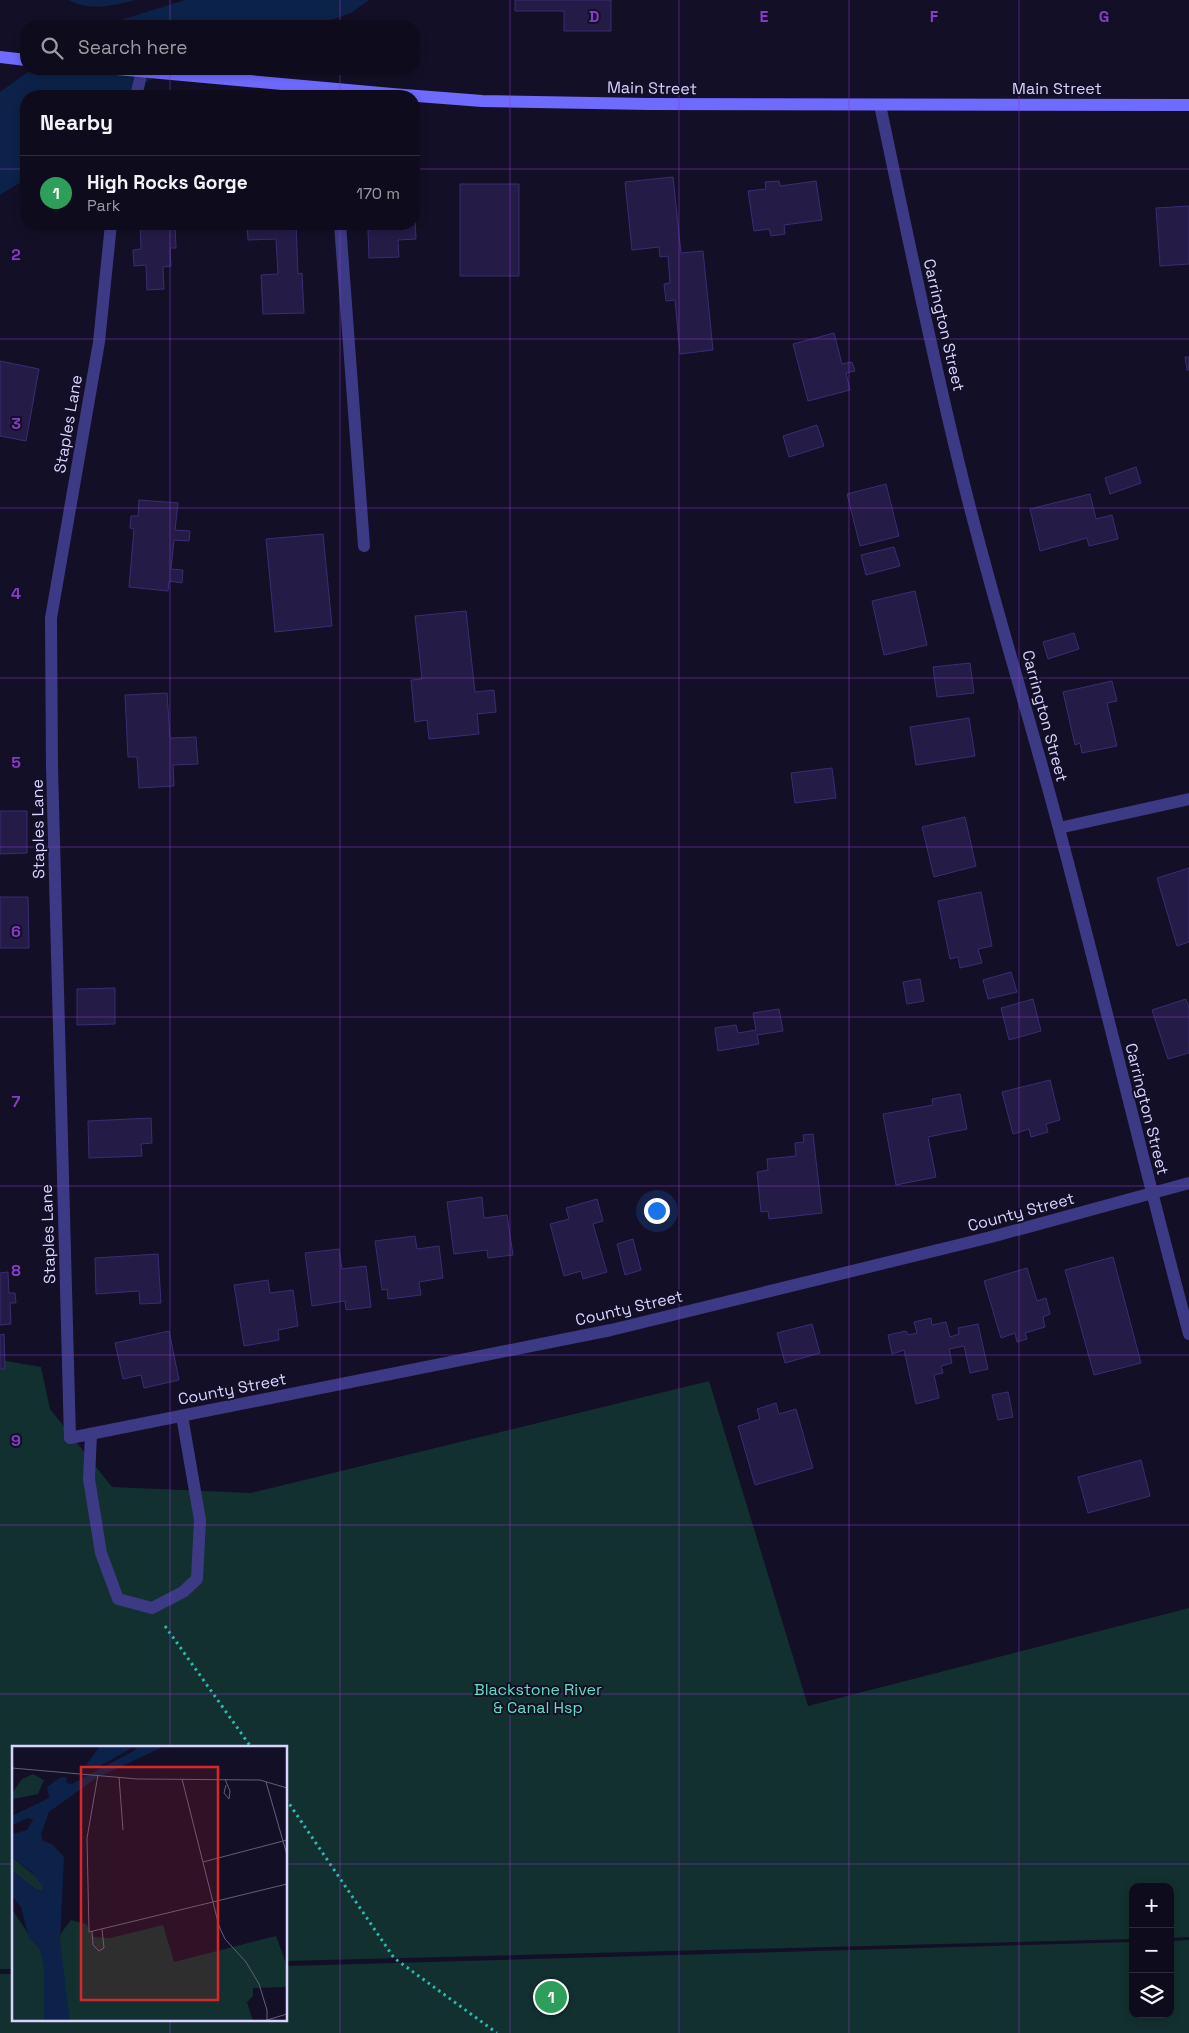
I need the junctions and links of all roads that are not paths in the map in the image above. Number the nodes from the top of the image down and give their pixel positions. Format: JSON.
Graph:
{"nodes":[{"id":1,"x":0,"y":57,"type":"edge"},
{"id":2,"x":20,"y":59,"type":"edge"},
{"id":3,"x":141,"y":75,"type":"edge"},
{"id":4,"x":186,"y":75,"type":"edge"},
{"id":5,"x":137,"y":90,"type":"edge"},
{"id":6,"x":314,"y":90,"type":"edge"},
{"id":7,"x":420,"y":97,"type":"edge"},
{"id":8,"x":880,"y":105,"type":"junction"},
{"id":9,"x":1189,"y":105,"type":"edge"},
{"id":10,"x":110,"y":230,"type":"edge"},
{"id":11,"x":340,"y":230,"type":"edge"},
{"id":12,"x":364,"y":546,"type":"dead end"},
{"id":13,"x":1189,"y":799,"type":"edge"},
{"id":14,"x":1059,"y":828,"type":"junction"},
{"id":15,"x":1189,"y":1183,"type":"edge"},
{"id":16,"x":1151,"y":1193,"type":"junction"},
{"id":17,"x":1189,"y":1334,"type":"edge"},
{"id":18,"x":182,"y":1416,"type":"junction"},
{"id":19,"x":91,"y":1434,"type":"junction"},
{"id":20,"x":70,"y":1438,"type":"joint"}],
"edges":[{"from":1,"to":2,"type":"main road"},
{"from":3,"to":5,"type":"street"},
{"from":4,"to":6,"type":"main road","name":"Main Street"},
{"from":7,"to":8,"type":"main road","name":"Main Street"},
{"from":8,"to":9,"type":"main road","name":"Main Street"},
{"from":8,"to":14,"type":"street","name":"Carrington Street"},
{"from":10,"to":20,"type":"street","name":"Staples Lane"},
{"from":11,"to":12,"type":"street"},
{"from":13,"to":14,"type":"street"},
{"from":14,"to":16,"type":"street","name":"Carrington Street"},
{"from":15,"to":16,"type":"street","name":"County Street"},
{"from":16,"to":17,"type":"street","name":"Carrington Street"},
{"from":16,"to":18,"type":"street","name":"County Street"},
{"from":18,"to":19,"type":"street","name":"County Street"},
{"from":18,"to":19,"type":"street"},
{"from":19,"to":20,"type":"street","name":"County Street"}]}
